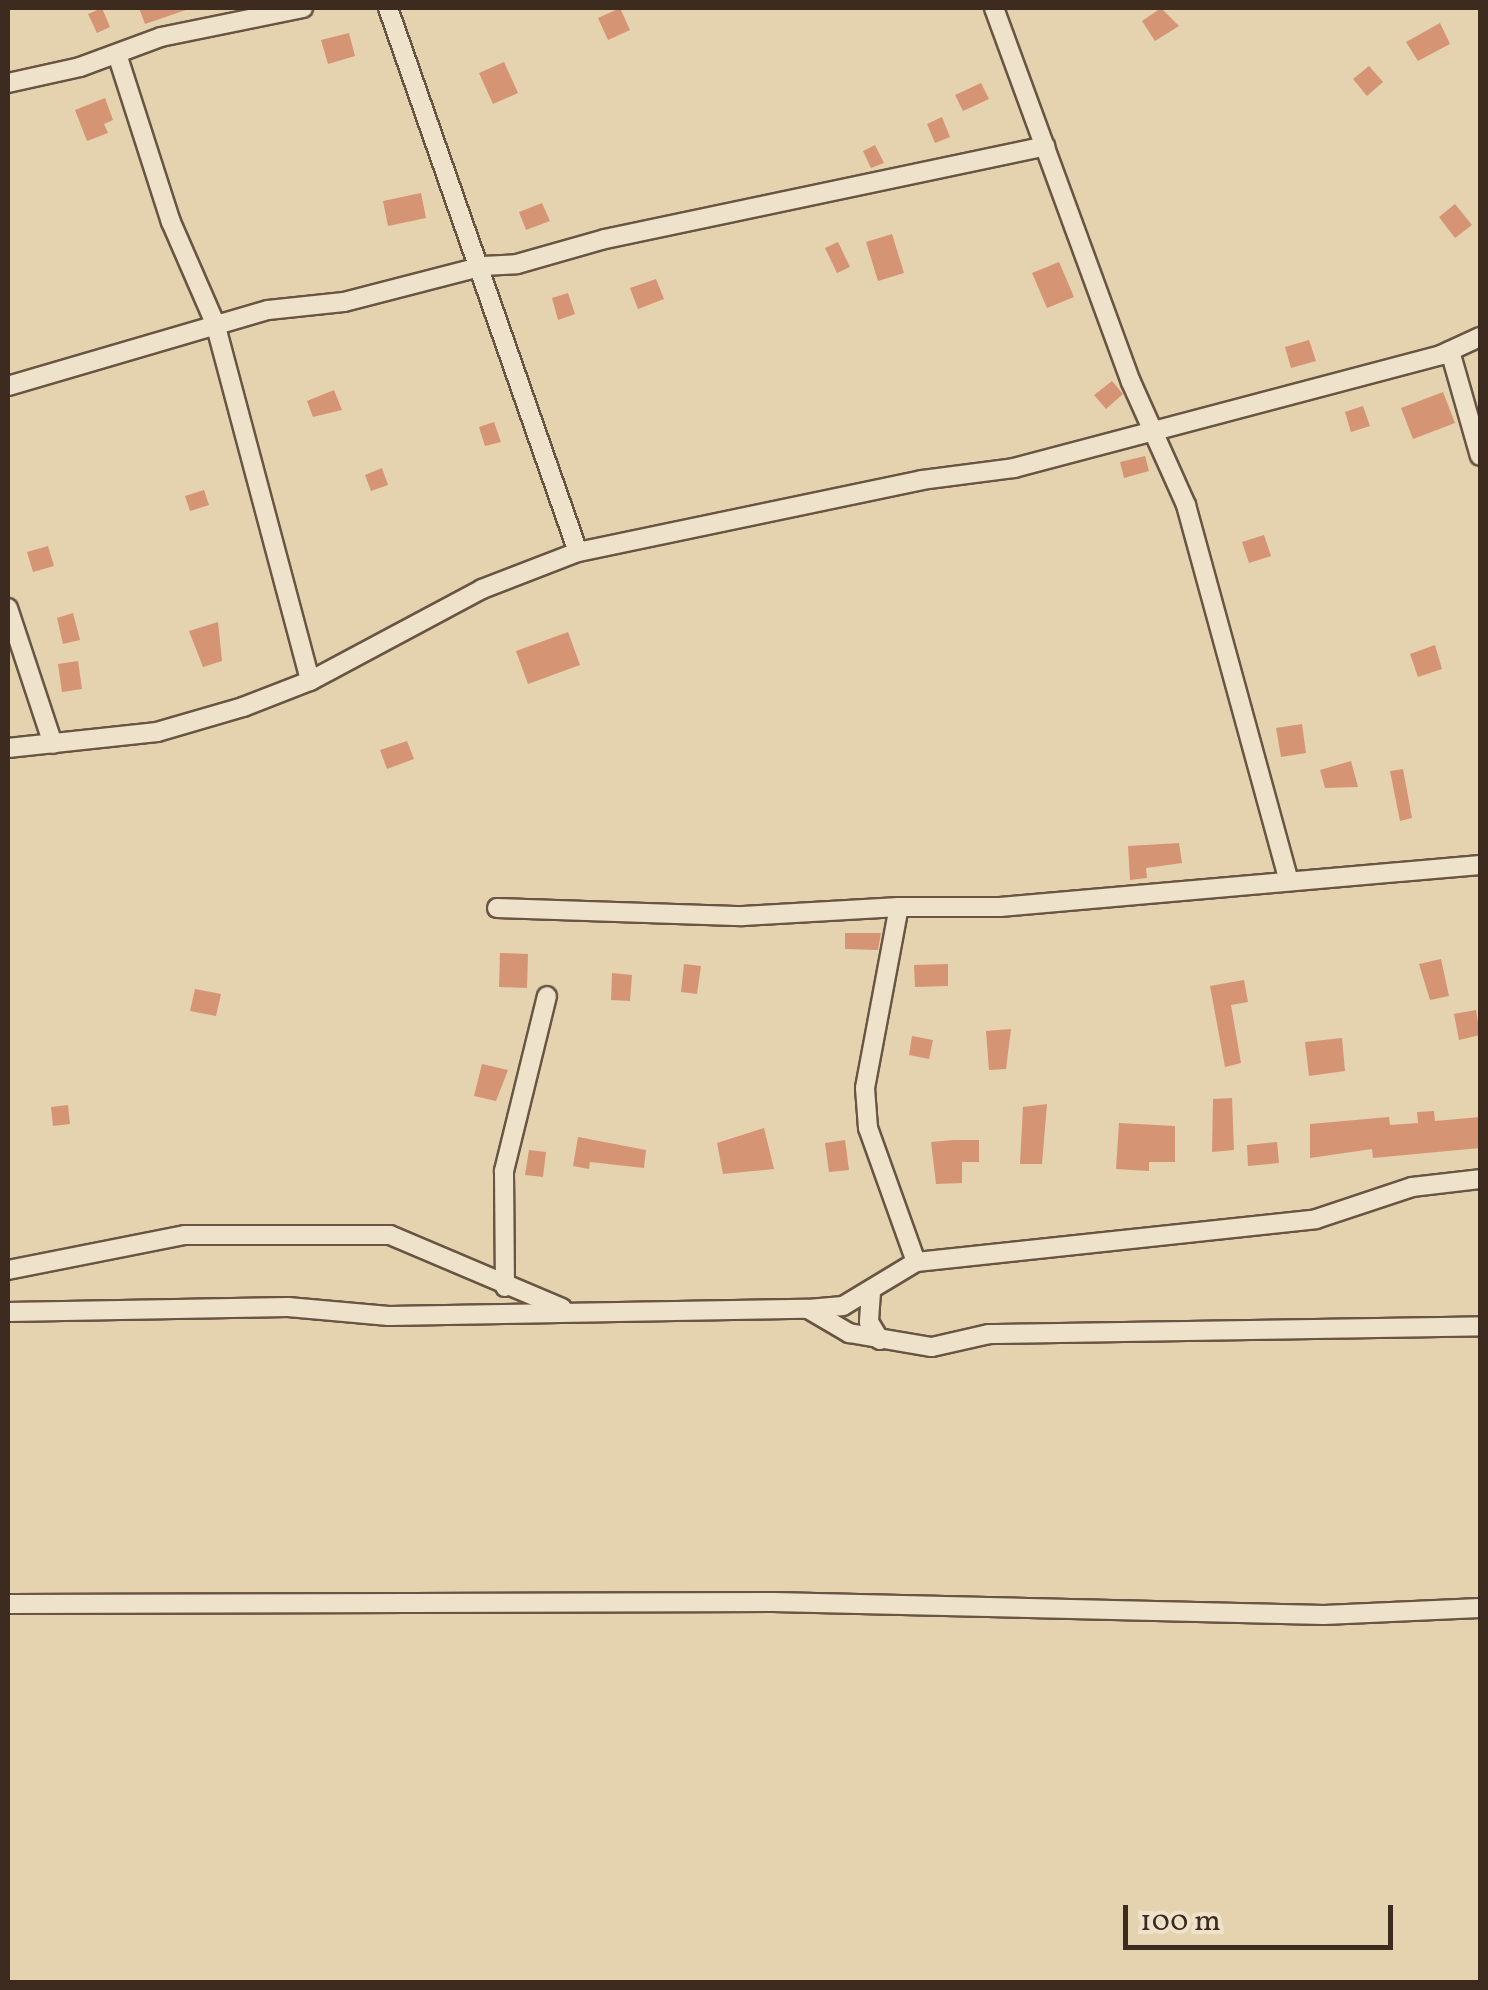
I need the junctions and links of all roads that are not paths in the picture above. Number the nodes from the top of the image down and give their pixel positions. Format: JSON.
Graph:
{"nodes":[{"id":1,"x":303,"y":8,"type":"edge"},
{"id":2,"x":388,"y":8,"type":"edge"},
{"id":3,"x":994,"y":8,"type":"edge"},
{"id":4,"x":117,"y":54,"type":"junction"},
{"id":5,"x":8,"y":83,"type":"edge"},
{"id":6,"x":1045,"y":146,"type":"junction"},
{"id":7,"x":482,"y":266,"type":"junction"},
{"id":8,"x":215,"y":323,"type":"junction"},
{"id":9,"x":1480,"y":337,"type":"edge"},
{"id":10,"x":1450,"y":351,"type":"junction"},
{"id":11,"x":8,"y":386,"type":"edge"},
{"id":12,"x":1156,"y":434,"type":"junction"},
{"id":13,"x":1480,"y":456,"type":"edge"},
{"id":14,"x":578,"y":552,"type":"junction"},
{"id":15,"x":8,"y":608,"type":"edge"},
{"id":16,"x":310,"y":681,"type":"junction"},
{"id":17,"x":53,"y":744,"type":"junction"},
{"id":18,"x":8,"y":748,"type":"edge"},
{"id":19,"x":1480,"y":865,"type":"edge"},
{"id":20,"x":1289,"y":882,"type":"junction"},
{"id":21,"x":899,"y":907,"type":"junction"},
{"id":22,"x":497,"y":908,"type":"dead end"},
{"id":23,"x":547,"y":996,"type":"dead end"},
{"id":24,"x":1480,"y":1178,"type":"edge"},
{"id":25,"x":916,"y":1262,"type":"junction"},
{"id":26,"x":8,"y":1270,"type":"edge"},
{"id":27,"x":506,"y":1288,"type":"junction"},
{"id":28,"x":871,"y":1292,"type":"junction"},
{"id":29,"x":808,"y":1309,"type":"junction"},
{"id":30,"x":8,"y":1312,"type":"edge"},
{"id":31,"x":572,"y":1312,"type":"junction"},
{"id":32,"x":1480,"y":1326,"type":"edge"},
{"id":33,"x":880,"y":1340,"type":"junction"},
{"id":34,"x":8,"y":1604,"type":"edge"},
{"id":35,"x":1480,"y":1608,"type":"edge"}],
"edges":[{"from":1,"to":4,"type":"street"},
{"from":2,"to":7,"type":"street"},
{"from":3,"to":6,"type":"street"},
{"from":4,"to":5,"type":"street"},
{"from":4,"to":8,"type":"street"},
{"from":6,"to":7,"type":"street"},
{"from":6,"to":12,"type":"street"},
{"from":7,"to":8,"type":"street"},
{"from":7,"to":14,"type":"street"},
{"from":8,"to":11,"type":"street"},
{"from":8,"to":16,"type":"street"},
{"from":9,"to":10,"type":"street"},
{"from":10,"to":12,"type":"street"},
{"from":10,"to":13,"type":"street"},
{"from":12,"to":14,"type":"street"},
{"from":12,"to":20,"type":"street"},
{"from":14,"to":16,"type":"street"},
{"from":15,"to":17,"type":"street"},
{"from":16,"to":17,"type":"street"},
{"from":17,"to":18,"type":"street"},
{"from":19,"to":20,"type":"street"},
{"from":20,"to":21,"type":"street"},
{"from":21,"to":22,"type":"street"},
{"from":21,"to":25,"type":"street"},
{"from":23,"to":27,"type":"street"},
{"from":24,"to":25,"type":"street"},
{"from":25,"to":28,"type":"street"},
{"from":26,"to":27,"type":"street"},
{"from":27,"to":31,"type":"street"},
{"from":28,"to":29,"type":"street"},
{"from":28,"to":33,"type":"street"},
{"from":29,"to":31,"type":"street"},
{"from":29,"to":33,"type":"street"},
{"from":30,"to":31,"type":"street"},
{"from":32,"to":33,"type":"street"},
{"from":34,"to":35,"type":"street"}]}
